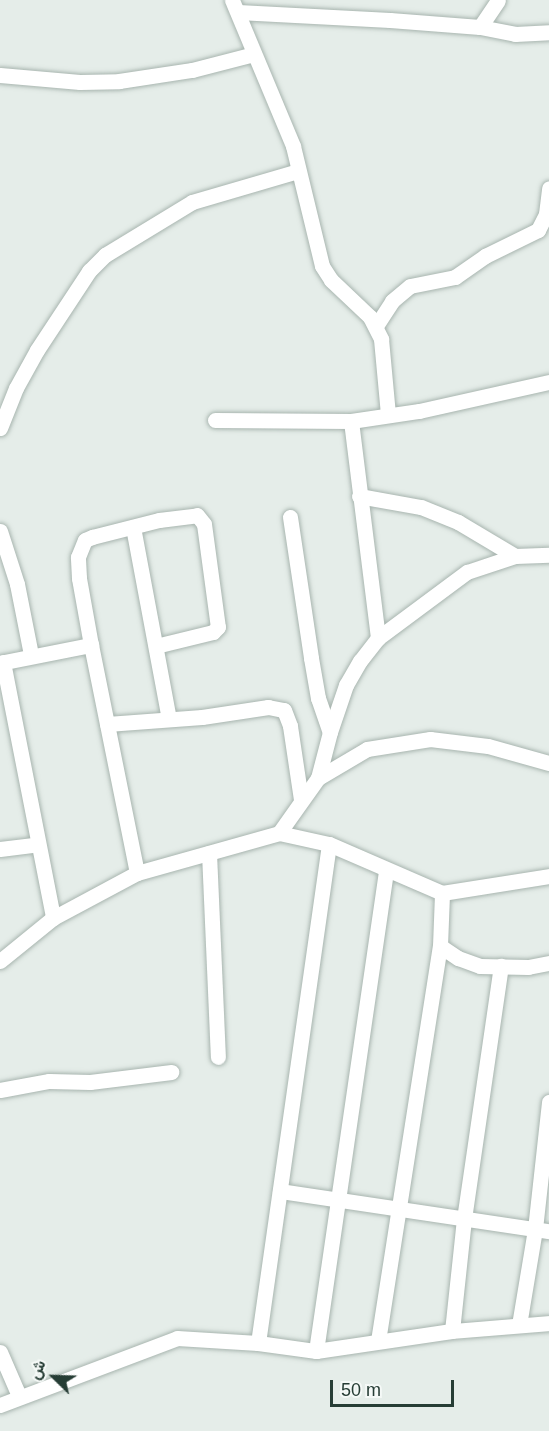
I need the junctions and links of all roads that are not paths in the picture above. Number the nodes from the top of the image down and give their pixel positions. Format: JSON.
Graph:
{"nodes":[{"id":1,"x":498,"y":0,"type":"edge"},
{"id":2,"x":235,"y":6,"type":"edge"},
{"id":3,"x":480,"y":27,"type":"junction"},
{"id":4,"x":549,"y":33,"type":"edge"},
{"id":5,"x":254,"y":54,"type":"junction"},
{"id":6,"x":0,"y":75,"type":"edge"},
{"id":7,"x":298,"y":171,"type":"junction"},
{"id":8,"x":549,"y":188,"type":"edge"},
{"id":9,"x":376,"y":326,"type":"junction"},
{"id":10,"x":549,"y":382,"type":"edge"},
{"id":11,"x":387,"y":415,"type":"junction"},
{"id":12,"x":215,"y":420,"type":"dead end"},
{"id":13,"x":351,"y":421,"type":"junction"},
{"id":14,"x":0,"y":428,"type":"edge"},
{"id":15,"x":359,"y":496,"type":"junction"},
{"id":16,"x":290,"y":517,"type":"dead end"},
{"id":17,"x":133,"y":527,"type":"junction"},
{"id":18,"x":0,"y":531,"type":"edge"},
{"id":19,"x":3,"y":549,"type":"edge"},
{"id":20,"x":549,"y":555,"type":"edge"},
{"id":21,"x":515,"y":556,"type":"junction"},
{"id":22,"x":378,"y":638,"type":"junction"},
{"id":23,"x":91,"y":645,"type":"junction"},
{"id":24,"x":156,"y":646,"type":"junction"},
{"id":25,"x":31,"y":655,"type":"junction"},
{"id":26,"x":2,"y":662,"type":"edge"},
{"id":27,"x":170,"y":719,"type":"junction"},
{"id":28,"x":107,"y":724,"type":"junction"},
{"id":29,"x":330,"y":732,"type":"junction"},
{"id":30,"x":549,"y":763,"type":"edge"},
{"id":31,"x":318,"y":778,"type":"junction"},
{"id":32,"x":302,"y":800,"type":"junction"},
{"id":33,"x":279,"y":833,"type":"junction"},
{"id":34,"x":38,"y":844,"type":"junction"},
{"id":35,"x":329,"y":844,"type":"junction"},
{"id":36,"x":0,"y":849,"type":"edge"},
{"id":37,"x":209,"y":853,"type":"junction"},
{"id":38,"x":386,"y":870,"type":"junction"},
{"id":39,"x":137,"y":873,"type":"junction"},
{"id":40,"x":549,"y":876,"type":"edge"},
{"id":41,"x":442,"y":893,"type":"junction"},
{"id":42,"x":53,"y":918,"type":"junction"},
{"id":43,"x":440,"y":946,"type":"junction"},
{"id":44,"x":0,"y":962,"type":"edge"},
{"id":45,"x":549,"y":963,"type":"edge"},
{"id":46,"x":501,"y":966,"type":"junction"},
{"id":47,"x":218,"y":1057,"type":"dead end"},
{"id":48,"x":171,"y":1072,"type":"dead end"},
{"id":49,"x":0,"y":1090,"type":"edge"},
{"id":50,"x":549,"y":1102,"type":"edge"},
{"id":51,"x":280,"y":1191,"type":"junction"},
{"id":52,"x":338,"y":1199,"type":"junction"},
{"id":53,"x":398,"y":1210,"type":"junction"},
{"id":54,"x":464,"y":1219,"type":"junction"},
{"id":55,"x":542,"y":1230,"type":"edge"},
{"id":56,"x":549,"y":1323,"type":"edge"},
{"id":57,"x":519,"y":1325,"type":"junction"},
{"id":58,"x":452,"y":1331,"type":"junction"},
{"id":59,"x":378,"y":1341,"type":"junction"},
{"id":60,"x":258,"y":1343,"type":"junction"},
{"id":61,"x":316,"y":1351,"type":"junction"},
{"id":62,"x":0,"y":1352,"type":"edge"},
{"id":63,"x":19,"y":1396,"type":"junction"},
{"id":64,"x":0,"y":1405,"type":"edge"}],
"edges":[{"from":1,"to":3,"type":"street"},
{"from":2,"to":3,"type":"street"},
{"from":2,"to":5,"type":"street"},
{"from":3,"to":4,"type":"street"},
{"from":5,"to":6,"type":"street"},
{"from":5,"to":7,"type":"street"},
{"from":7,"to":9,"type":"street"},
{"from":7,"to":14,"type":"street"},
{"from":8,"to":9,"type":"street"},
{"from":9,"to":11,"type":"street"},
{"from":10,"to":11,"type":"street"},
{"from":11,"to":13,"type":"street"},
{"from":12,"to":13,"type":"street"},
{"from":13,"to":15,"type":"street"},
{"from":15,"to":21,"type":"street"},
{"from":15,"to":22,"type":"street"},
{"from":16,"to":29,"type":"street"},
{"from":17,"to":23,"type":"street"},
{"from":17,"to":24,"type":"street"},
{"from":17,"to":24,"type":"street"},
{"from":18,"to":19,"type":"street"},
{"from":19,"to":25,"type":"street"},
{"from":20,"to":21,"type":"street"},
{"from":21,"to":22,"type":"street"},
{"from":22,"to":29,"type":"street"},
{"from":23,"to":25,"type":"street"},
{"from":23,"to":28,"type":"street"},
{"from":24,"to":27,"type":"street"},
{"from":25,"to":26,"type":"street"},
{"from":26,"to":34,"type":"street"},
{"from":27,"to":28,"type":"street"},
{"from":27,"to":32,"type":"street"},
{"from":28,"to":39,"type":"street"},
{"from":29,"to":31,"type":"street"},
{"from":30,"to":31,"type":"street"},
{"from":31,"to":32,"type":"street"},
{"from":32,"to":33,"type":"street"},
{"from":33,"to":35,"type":"street"},
{"from":33,"to":37,"type":"street"},
{"from":34,"to":36,"type":"street"},
{"from":34,"to":42,"type":"street"},
{"from":35,"to":38,"type":"street"},
{"from":35,"to":51,"type":"street"},
{"from":37,"to":39,"type":"street"},
{"from":37,"to":47,"type":"street"},
{"from":38,"to":41,"type":"street"},
{"from":38,"to":52,"type":"street"},
{"from":39,"to":42,"type":"street"},
{"from":40,"to":41,"type":"street"},
{"from":41,"to":43,"type":"street"},
{"from":42,"to":44,"type":"street"},
{"from":43,"to":46,"type":"street"},
{"from":43,"to":53,"type":"street"},
{"from":45,"to":46,"type":"street"},
{"from":46,"to":54,"type":"street"},
{"from":48,"to":49,"type":"street"},
{"from":50,"to":55,"type":"street"},
{"from":51,"to":52,"type":"street"},
{"from":51,"to":60,"type":"street"},
{"from":52,"to":53,"type":"street"},
{"from":52,"to":61,"type":"street"},
{"from":53,"to":54,"type":"street"},
{"from":53,"to":59,"type":"street"},
{"from":54,"to":55,"type":"street"},
{"from":54,"to":58,"type":"street"},
{"from":55,"to":57,"type":"street"},
{"from":56,"to":57,"type":"street"},
{"from":57,"to":58,"type":"street"},
{"from":58,"to":59,"type":"street"},
{"from":59,"to":61,"type":"street"},
{"from":60,"to":61,"type":"street"},
{"from":60,"to":63,"type":"street"},
{"from":62,"to":63,"type":"street"},
{"from":63,"to":64,"type":"street"}]}
